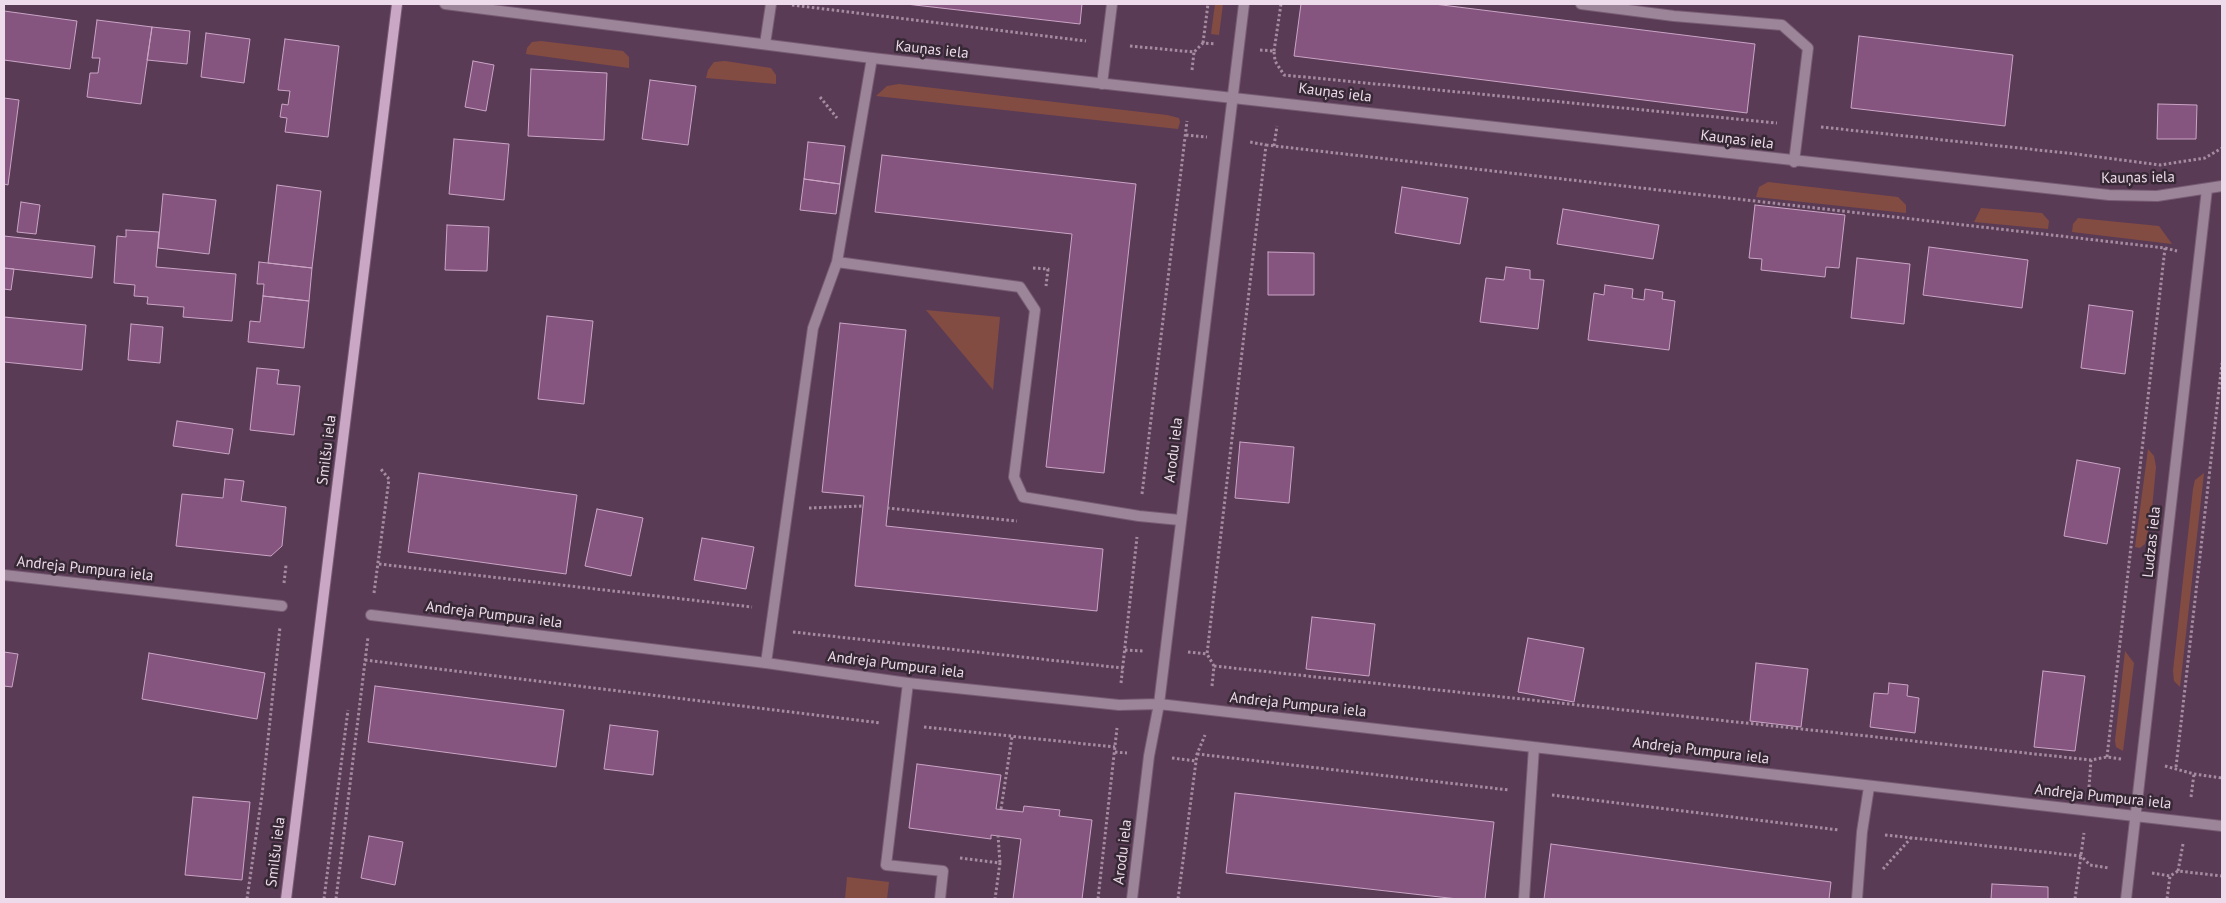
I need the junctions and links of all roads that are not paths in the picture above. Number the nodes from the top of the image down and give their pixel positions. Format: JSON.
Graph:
{"nodes":[{"id":1,"x":397,"y":4,"type":"edge"},
{"id":2,"x":445,"y":4,"type":"edge"},
{"id":3,"x":771,"y":4,"type":"edge"},
{"id":4,"x":1112,"y":4,"type":"edge"},
{"id":5,"x":1244,"y":4,"type":"edge"},
{"id":6,"x":1581,"y":4,"type":"edge"},
{"id":7,"x":765,"y":44,"type":"junction"},
{"id":8,"x":872,"y":58,"type":"junction"},
{"id":9,"x":1102,"y":84,"type":"junction"},
{"id":10,"x":1233,"y":97,"type":"junction"},
{"id":11,"x":1794,"y":162,"type":"junction"},
{"id":12,"x":2222,"y":186,"type":"edge"},
{"id":13,"x":2207,"y":189,"type":"junction"},
{"id":14,"x":837,"y":262,"type":"junction"},
{"id":15,"x":1180,"y":520,"type":"junction"},
{"id":16,"x":4,"y":575,"type":"edge"},
{"id":17,"x":282,"y":606,"type":"dead end"},
{"id":18,"x":371,"y":615,"type":"road end"},
{"id":19,"x":766,"y":663,"type":"junction"},
{"id":20,"x":908,"y":683,"type":"junction"},
{"id":21,"x":1159,"y":704,"type":"junction"},
{"id":22,"x":1534,"y":746,"type":"junction"},
{"id":23,"x":1869,"y":787,"type":"junction"},
{"id":24,"x":2137,"y":815,"type":"junction"},
{"id":25,"x":2222,"y":826,"type":"edge"},
{"id":26,"x":286,"y":899,"type":"edge"},
{"id":27,"x":940,"y":899,"type":"edge"},
{"id":28,"x":1132,"y":899,"type":"edge"},
{"id":29,"x":1524,"y":899,"type":"edge"},
{"id":30,"x":1856,"y":899,"type":"edge"},
{"id":31,"x":2126,"y":899,"type":"edge"}],
"edges":[{"from":1,"to":26,"type":"street","name":"Smilšu iela"},
{"from":2,"to":7,"type":"street","name":"Kauņas iela"},
{"from":3,"to":7,"type":"street"},
{"from":4,"to":9,"type":"street"},
{"from":5,"to":10,"type":"street","name":"Arodu iela"},
{"from":6,"to":11,"type":"street"},
{"from":7,"to":8,"type":"street","name":"Kauņas iela"},
{"from":8,"to":9,"type":"street","name":"Kauņas iela"},
{"from":8,"to":14,"type":"street"},
{"from":9,"to":10,"type":"street","name":"Kauņas iela"},
{"from":10,"to":11,"type":"street","name":"Kauņas iela"},
{"from":10,"to":15,"type":"street","name":"Arodu iela"},
{"from":11,"to":13,"type":"street","name":"Kauņas iela"},
{"from":12,"to":13,"type":"street","name":"Kauņas iela"},
{"from":13,"to":24,"type":"street","name":"Ludzas iela"},
{"from":14,"to":15,"type":"street"},
{"from":14,"to":19,"type":"street"},
{"from":15,"to":21,"type":"street","name":"Arodu iela"},
{"from":16,"to":17,"type":"street","name":"Andreja Pumpura iela"},
{"from":18,"to":19,"type":"street","name":"Andreja Pumpura iela"},
{"from":19,"to":20,"type":"street","name":"Andreja Pumpura iela"},
{"from":20,"to":21,"type":"street","name":"Andreja Pumpura iela"},
{"from":20,"to":27,"type":"street"},
{"from":21,"to":22,"type":"street","name":"Andreja Pumpura iela"},
{"from":21,"to":28,"type":"street","name":"Arodu iela"},
{"from":22,"to":23,"type":"street","name":"Andreja Pumpura iela"},
{"from":22,"to":29,"type":"street"},
{"from":23,"to":24,"type":"street","name":"Andreja Pumpura iela"},
{"from":23,"to":30,"type":"street"},
{"from":24,"to":25,"type":"street","name":"Andreja Pumpura iela"},
{"from":24,"to":31,"type":"street","name":"Ludzas iela"}]}
